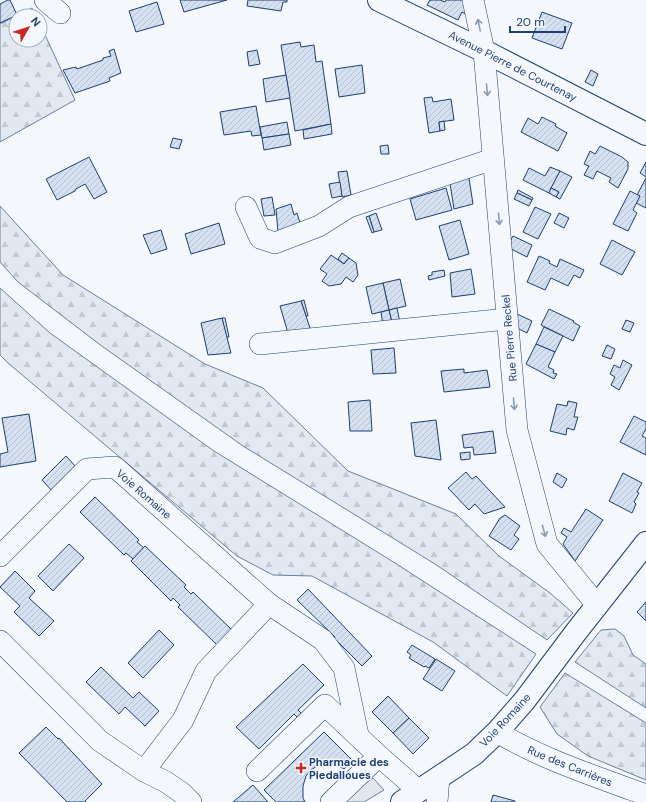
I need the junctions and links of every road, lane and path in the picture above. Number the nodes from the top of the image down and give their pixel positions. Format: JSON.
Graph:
{"nodes":[{"id":1,"x":379,"y":0,"type":"edge"},
{"id":2,"x":473,"y":0,"type":"edge"},
{"id":3,"x":484,"y":51,"type":"junction"},
{"id":4,"x":646,"y":134,"type":"edge"},
{"id":5,"x":493,"y":159,"type":"junction"},
{"id":6,"x":246,"y":207,"type":"dead end"},
{"id":7,"x":507,"y":319,"type":"junction"},
{"id":8,"x":260,"y":344,"type":"dead end"},
{"id":9,"x":646,"y":543,"type":"edge"},
{"id":10,"x":0,"y":556,"type":"edge"},
{"id":11,"x":269,"y":604,"type":"junction"},
{"id":12,"x":597,"y":605,"type":"junction"},
{"id":13,"x":0,"y":641,"type":"edge"},
{"id":14,"x":497,"y":732,"type":"junction"},
{"id":15,"x":358,"y":736,"type":"junction"},
{"id":16,"x":379,"y":756,"type":"junction"},
{"id":17,"x":144,"y":771,"type":"junction"},
{"id":18,"x":257,"y":771,"type":"dead end"},
{"id":19,"x":646,"y":795,"type":"edge"},
{"id":20,"x":419,"y":798,"type":"edge"},
{"id":21,"x":191,"y":802,"type":"edge"},
{"id":22,"x":330,"y":802,"type":"edge"}],
"edges":[{"from":1,"to":3,"type":"main road","name":"Avenue Pierre de Courtenay"},
{"from":3,"to":2,"type":"street","name":"Rue Pierre Reckel","one_way":true},
{"from":3,"to":4,"type":"main road","name":"Avenue Pierre de Courtenay"},
{"from":3,"to":5,"type":"street","name":"Rue Pierre Reckel","one_way":true},
{"from":5,"to":6,"type":"street"},
{"from":5,"to":7,"type":"street","name":"Rue Pierre Reckel","one_way":true},
{"from":7,"to":8,"type":"street"},
{"from":7,"to":12,"type":"street","name":"Rue Pierre Reckel","one_way":true},
{"from":9,"to":12,"type":"main road","name":"Voie Romaine"},
{"from":10,"to":11,"type":"street","name":"Voie Romaine"},
{"from":11,"to":15,"type":"street","name":"Voie Romaine"},
{"from":11,"to":17,"type":"street"},
{"from":12,"to":14,"type":"main road","name":"Voie Romaine"},
{"from":13,"to":17,"type":"street"},
{"from":14,"to":19,"type":"street","name":"Rue des Carrières"},
{"from":14,"to":20,"type":"main road","name":"Voie Romaine"},
{"from":15,"to":16,"type":"street","name":"Voie Romaine"},
{"from":15,"to":18,"type":"street","name":"Voie Romaine"},
{"from":16,"to":20,"type":"street","name":"Voie Romaine"},
{"from":16,"to":22,"type":"street"},
{"from":17,"to":21,"type":"street"}]}
